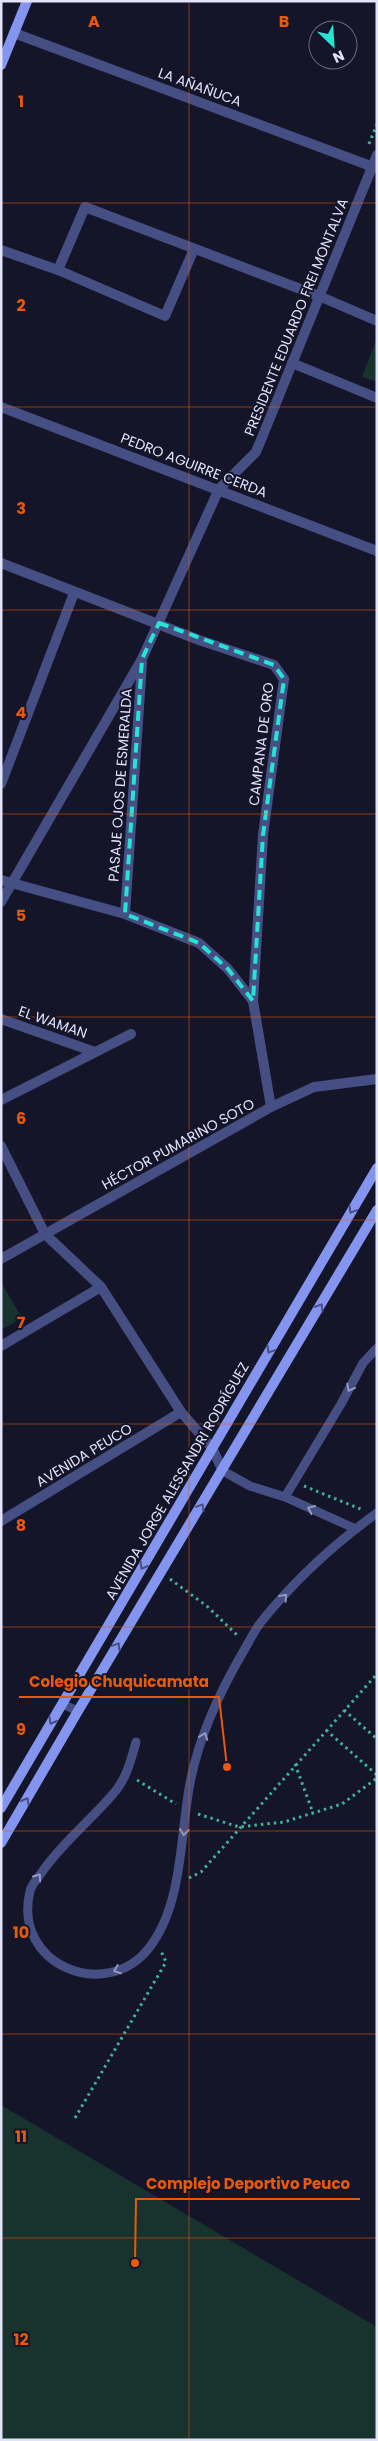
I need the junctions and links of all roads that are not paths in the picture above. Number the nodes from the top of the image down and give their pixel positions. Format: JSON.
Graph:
{"nodes":[{"id":1,"x":27,"y":1,"type":"edge"},
{"id":2,"x":14,"y":32,"type":"junction"},
{"id":3,"x":1,"y":65,"type":"edge"},
{"id":4,"x":377,"y":155,"type":"edge"},
{"id":5,"x":374,"y":167,"type":"edge"},
{"id":6,"x":194,"y":249,"type":"junction"},
{"id":7,"x":1,"y":250,"type":"edge"},
{"id":8,"x":58,"y":270,"type":"junction"},
{"id":9,"x":319,"y":296,"type":"junction"},
{"id":10,"x":377,"y":321,"type":"edge"},
{"id":11,"x":292,"y":363,"type":"junction"},
{"id":12,"x":377,"y":398,"type":"edge"},
{"id":13,"x":1,"y":407,"type":"edge"},
{"id":14,"x":218,"y":489,"type":"junction"},
{"id":15,"x":377,"y":551,"type":"edge"},
{"id":16,"x":1,"y":563,"type":"edge"},
{"id":17,"x":74,"y":593,"type":"junction"},
{"id":18,"x":159,"y":623,"type":"junction"},
{"id":19,"x":142,"y":659,"type":"junction"},
{"id":20,"x":1,"y":784,"type":"edge"},
{"id":21,"x":6,"y":881,"type":"edge"},
{"id":22,"x":1,"y":902,"type":"edge"},
{"id":23,"x":125,"y":914,"type":"junction"},
{"id":24,"x":253,"y":1001,"type":"junction"},
{"id":25,"x":1,"y":1019,"type":"edge"},
{"id":26,"x":131,"y":1034,"type":"dead end"},
{"id":27,"x":95,"y":1052,"type":"junction"},
{"id":28,"x":377,"y":1078,"type":"edge"},
{"id":29,"x":1,"y":1100,"type":"edge"},
{"id":30,"x":271,"y":1107,"type":"junction"},
{"id":31,"x":1,"y":1146,"type":"edge"},
{"id":32,"x":377,"y":1168,"type":"edge"},
{"id":33,"x":377,"y":1210,"type":"edge"},
{"id":34,"x":45,"y":1234,"type":"junction"},
{"id":35,"x":1,"y":1259,"type":"edge"},
{"id":36,"x":101,"y":1287,"type":"junction"},
{"id":37,"x":1,"y":1346,"type":"edge"},
{"id":38,"x":377,"y":1348,"type":"edge"},
{"id":39,"x":181,"y":1412,"type":"junction"},
{"id":40,"x":212,"y":1448,"type":"junction"},
{"id":41,"x":223,"y":1471,"type":"junction"},
{"id":42,"x":285,"y":1497,"type":"junction"},
{"id":43,"x":374,"y":1515,"type":"edge"},
{"id":44,"x":1,"y":1521,"type":"edge"},
{"id":45,"x":356,"y":1529,"type":"junction"},
{"id":46,"x":62,"y":1704,"type":"junction"},
{"id":47,"x":78,"y":1711,"type":"junction"},
{"id":48,"x":136,"y":1742,"type":"dead end"},
{"id":49,"x":1,"y":1808,"type":"edge"},
{"id":50,"x":1,"y":1843,"type":"edge"}],
"edges":[{"from":1,"to":2,"type":"street"},
{"from":2,"to":3,"type":"street"},
{"from":2,"to":5,"type":"street","name":"LA AÑAÑUCA"},
{"from":4,"to":5,"type":"street","name":"PRESIDENTE EDUARDO FREI MONTALVA"},
{"from":5,"to":9,"type":"street","name":"PRESIDENTE EDUARDO FREI MONTALVA"},
{"from":6,"to":8,"type":"street"},
{"from":6,"to":8,"type":"street"},
{"from":6,"to":9,"type":"street"},
{"from":7,"to":8,"type":"street"},
{"from":9,"to":10,"type":"street"},
{"from":9,"to":11,"type":"street","name":"PRESIDENTE EDUARDO FREI MONTALVA"},
{"from":11,"to":12,"type":"street"},
{"from":11,"to":14,"type":"street","name":"PRESIDENTE EDUARDO FREI MONTALVA"},
{"from":13,"to":14,"type":"street","name":"PEDRO AGUIRRE CERDA"},
{"from":14,"to":15,"type":"street","name":"PEDRO AGUIRRE CERDA"},
{"from":14,"to":18,"type":"street","name":"PRESIDENTE EDUARDO FREI MONTALVA"},
{"from":16,"to":17,"type":"street","name":"CAMPANA DE ORO"},
{"from":17,"to":18,"type":"street","name":"CAMPANA DE ORO"},
{"from":17,"to":20,"type":"street"},
{"from":18,"to":19,"type":"street","name":"PRESIDENTE EDUARDO FREI MONTALVA"},
{"from":18,"to":24,"type":"street","name":"CAMPANA DE ORO"},
{"from":19,"to":21,"type":"street","name":"PRESIDENTE EDUARDO FREI MONTALVA"},
{"from":19,"to":23,"type":"street","name":"PASAJE OJOS DE ESMERALDA"},
{"from":21,"to":22,"type":"street","name":"PRESIDENTE EDUARDO FREI MONTALVA"},
{"from":21,"to":23,"type":"street"},
{"from":23,"to":24,"type":"street"},
{"from":24,"to":30,"type":"street","name":"CAMPANA DE ORO"},
{"from":25,"to":27,"type":"street","name":"EL WAMAN"},
{"from":26,"to":27,"type":"street"},
{"from":27,"to":29,"type":"street"},
{"from":28,"to":30,"type":"street","name":"HÉCTOR PUMARINO SOTO"},
{"from":30,"to":34,"type":"street","name":"HÉCTOR PUMARINO SOTO"},
{"from":31,"to":34,"type":"street"},
{"from":32,"to":40,"type":"street","name":"AVENIDA JORGE ALESSANDRI RODRÍGUEZ","one_way":true},
{"from":41,"to":33,"type":"street","one_way":true},
{"from":34,"to":35,"type":"street","name":"HÉCTOR PUMARINO SOTO"},
{"from":34,"to":36,"type":"street"},
{"from":36,"to":37,"type":"street"},
{"from":36,"to":39,"type":"street"},
{"from":38,"to":42,"type":"lane","one_way":true},
{"from":39,"to":40,"type":"street"},
{"from":39,"to":44,"type":"street","name":"AVENIDA PEUCO"},
{"from":40,"to":41,"type":"street"},
{"from":40,"to":46,"type":"street","name":"AVENIDA JORGE ALESSANDRI RODRÍGUEZ","one_way":true},
{"from":41,"to":42,"type":"lane"},
{"from":47,"to":41,"type":"street","one_way":true},
{"from":45,"to":42,"type":"lane","one_way":true},
{"from":43,"to":45,"type":"lane"},
{"from":45,"to":48,"type":"lane","one_way":true},
{"from":46,"to":47,"type":"lane"},
{"from":46,"to":49,"type":"street","name":"AVENIDA JORGE ALESSANDRI RODRÍGUEZ","one_way":true},
{"from":50,"to":47,"type":"street","one_way":true}]}
